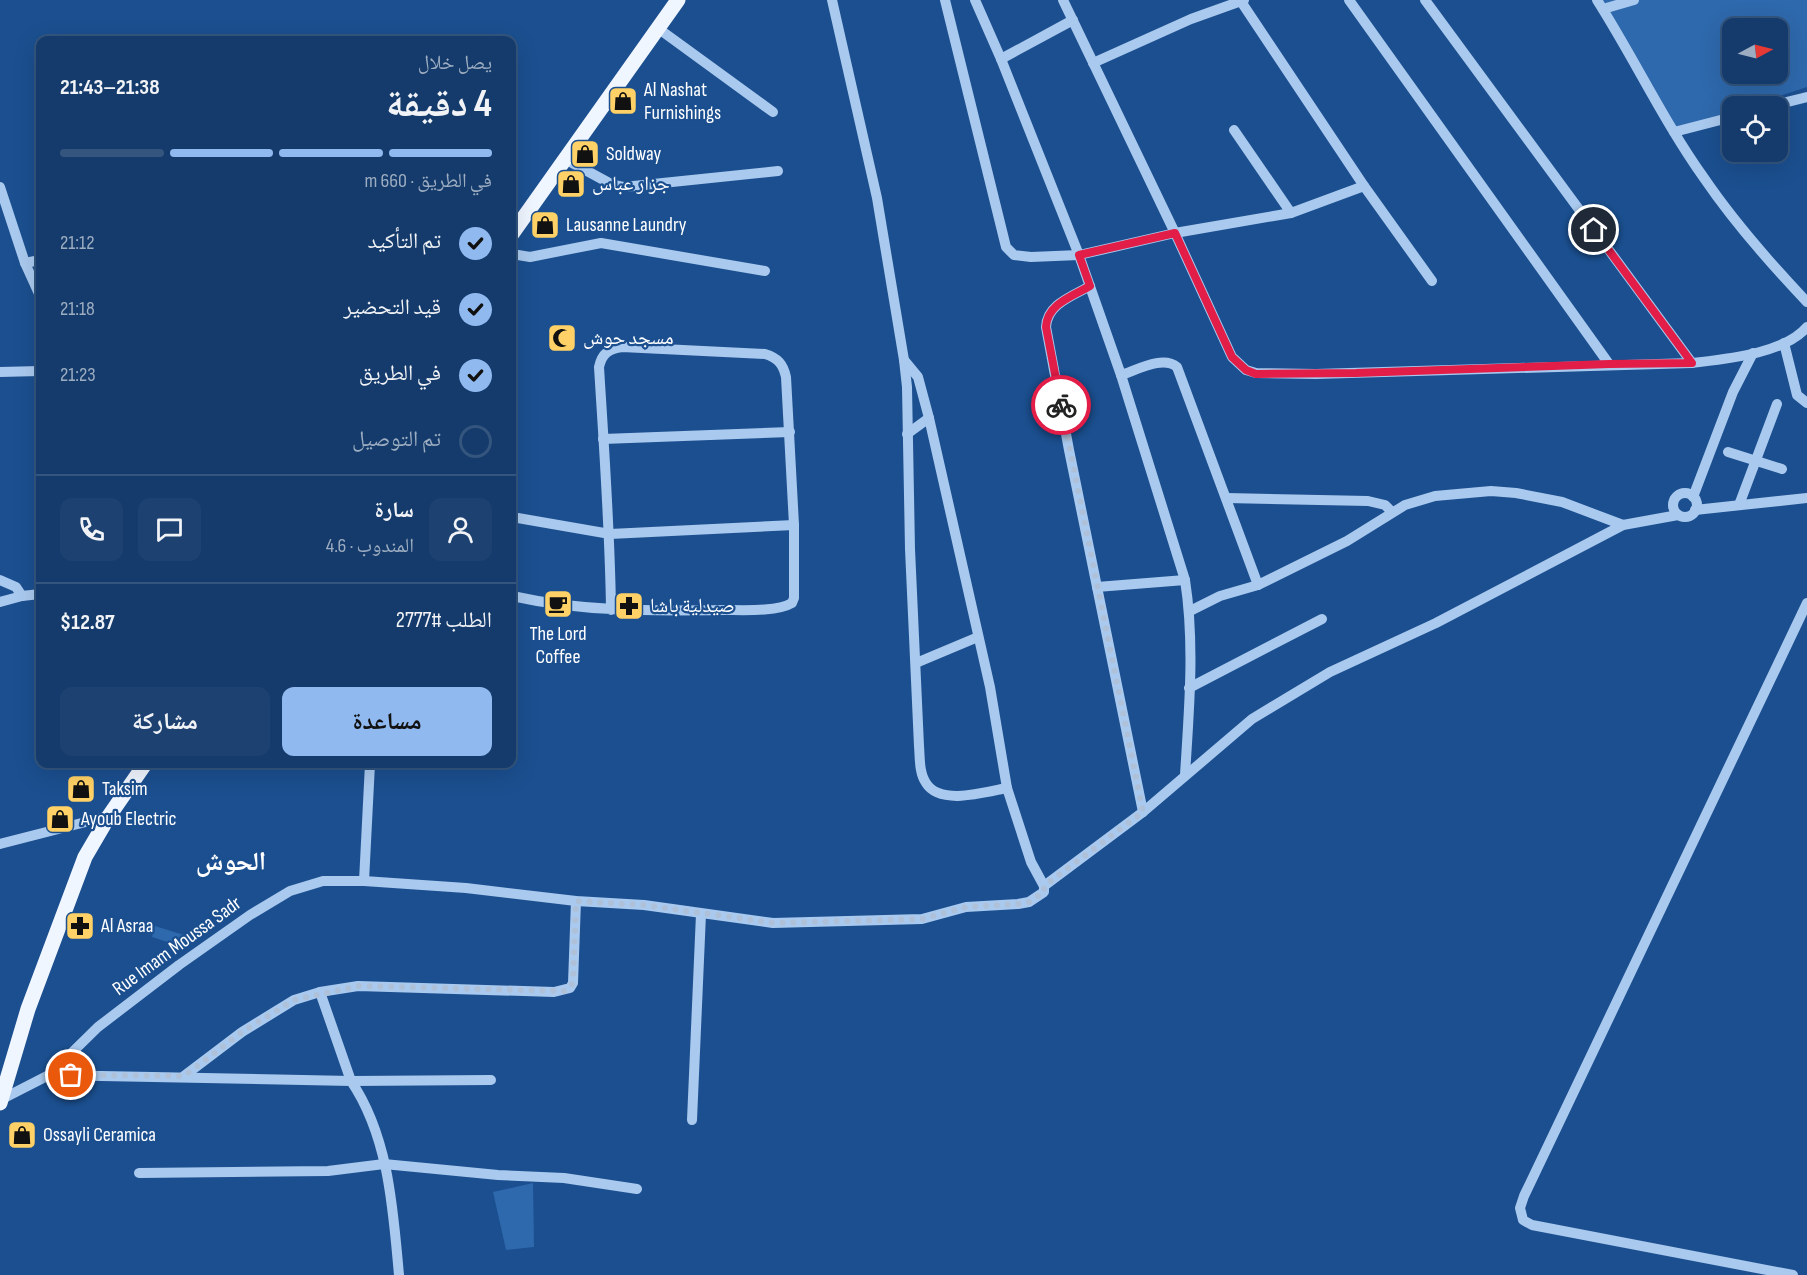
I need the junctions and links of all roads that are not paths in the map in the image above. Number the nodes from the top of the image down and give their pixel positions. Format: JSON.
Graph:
{"nodes":[{"id":1,"x":678,"y":0,"type":"edge"},
{"id":2,"x":832,"y":0,"type":"edge"},
{"id":3,"x":945,"y":0,"type":"edge"},
{"id":4,"x":975,"y":0,"type":"edge"},
{"id":5,"x":1063,"y":0,"type":"edge"},
{"id":6,"x":1349,"y":0,"type":"edge"},
{"id":7,"x":1425,"y":0,"type":"edge"},
{"id":8,"x":1634,"y":0,"type":"edge"},
{"id":9,"x":1242,"y":1,"type":"edge"},
{"id":10,"x":1600,"y":4,"type":"edge"},
{"id":11,"x":1073,"y":20,"type":"junction"},
{"id":12,"x":659,"y":29,"type":"junction"},
{"id":13,"x":1001,"y":59,"type":"junction"},
{"id":14,"x":1093,"y":63,"type":"junction"},
{"id":15,"x":1807,"y":96,"type":"edge"},
{"id":16,"x":1788,"y":101,"type":"edge"},
{"id":17,"x":773,"y":112,"type":"dead end"},
{"id":18,"x":1722,"y":120,"type":"edge"},
{"id":19,"x":1234,"y":130,"type":"dead end"},
{"id":20,"x":1674,"y":132,"type":"junction"},
{"id":21,"x":565,"y":159,"type":"junction"},
{"id":22,"x":778,"y":171,"type":"dead end"},
{"id":23,"x":1364,"y":186,"type":"junction"},
{"id":24,"x":0,"y":187,"type":"edge"},
{"id":25,"x":1291,"y":213,"type":"junction"},
{"id":26,"x":516,"y":228,"type":"edge"},
{"id":27,"x":1175,"y":233,"type":"junction"},
{"id":28,"x":516,"y":255,"type":"edge"},
{"id":29,"x":1079,"y":255,"type":"junction"},
{"id":30,"x":36,"y":261,"type":"edge"},
{"id":31,"x":26,"y":263,"type":"junction"},
{"id":32,"x":765,"y":271,"type":"dead end"},
{"id":33,"x":1432,"y":281,"type":"dead end"},
{"id":34,"x":1090,"y":286,"type":"junction"},
{"id":35,"x":36,"y":287,"type":"edge"},
{"id":36,"x":1807,"y":302,"type":"edge"},
{"id":37,"x":1807,"y":327,"type":"edge"},
{"id":38,"x":1784,"y":343,"type":"junction"},
{"id":39,"x":1753,"y":353,"type":"junction"},
{"id":40,"x":903,"y":360,"type":"junction"},
{"id":41,"x":1692,"y":363,"type":"junction"},
{"id":42,"x":1609,"y":364,"type":"junction"},
{"id":43,"x":36,"y":370,"type":"edge"},
{"id":44,"x":0,"y":372,"type":"edge"},
{"id":45,"x":1121,"y":375,"type":"junction"},
{"id":46,"x":1807,"y":403,"type":"edge"},
{"id":47,"x":1777,"y":404,"type":"dead end"},
{"id":48,"x":929,"y":418,"type":"junction"},
{"id":49,"x":790,"y":432,"type":"junction"},
{"id":50,"x":907,"y":434,"type":"junction"},
{"id":51,"x":603,"y":439,"type":"junction"},
{"id":52,"x":1728,"y":452,"type":"dead end"},
{"id":53,"x":1756,"y":460,"type":"junction"},
{"id":54,"x":1782,"y":469,"type":"dead end"},
{"id":55,"x":1693,"y":497,"type":"junction"},
{"id":56,"x":1226,"y":498,"type":"junction"},
{"id":57,"x":1807,"y":498,"type":"edge"},
{"id":58,"x":1674,"y":501,"type":"junction"},
{"id":59,"x":1739,"y":505,"type":"junction"},
{"id":60,"x":1695,"y":510,"type":"junction"},
{"id":61,"x":1392,"y":512,"type":"junction"},
{"id":62,"x":1678,"y":515,"type":"junction"},
{"id":63,"x":516,"y":518,"type":"edge"},
{"id":64,"x":1643,"y":520,"type":"junction"},
{"id":65,"x":794,"y":525,"type":"junction"},
{"id":66,"x":1623,"y":525,"type":"junction"},
{"id":67,"x":610,"y":534,"type":"junction"},
{"id":68,"x":0,"y":580,"type":"edge"},
{"id":69,"x":1185,"y":580,"type":"junction"},
{"id":70,"x":1258,"y":585,"type":"junction"},
{"id":71,"x":1097,"y":587,"type":"junction"},
{"id":72,"x":36,"y":594,"type":"edge"},
{"id":73,"x":22,"y":596,"type":"junction"},
{"id":74,"x":516,"y":597,"type":"edge"},
{"id":75,"x":0,"y":602,"type":"edge"},
{"id":76,"x":1807,"y":603,"type":"edge"},
{"id":77,"x":611,"y":610,"type":"junction"},
{"id":78,"x":1190,"y":611,"type":"junction"},
{"id":79,"x":1322,"y":619,"type":"dead end"},
{"id":80,"x":978,"y":637,"type":"junction"},
{"id":81,"x":916,"y":663,"type":"junction"},
{"id":82,"x":1189,"y":688,"type":"junction"},
{"id":83,"x":142,"y":768,"type":"edge"},
{"id":84,"x":370,"y":768,"type":"edge"},
{"id":85,"x":1185,"y":775,"type":"junction"},
{"id":86,"x":1007,"y":788,"type":"junction"},
{"id":87,"x":1143,"y":812,"type":"junction"},
{"id":88,"x":109,"y":816,"type":"junction"},
{"id":89,"x":0,"y":844,"type":"edge"},
{"id":90,"x":364,"y":881,"type":"junction"},
{"id":91,"x":1044,"y":886,"type":"junction"},
{"id":92,"x":576,"y":901,"type":"junction"},
{"id":93,"x":701,"y":914,"type":"junction"},
{"id":94,"x":320,"y":992,"type":"junction"},
{"id":95,"x":49,"y":1075,"type":"junction"},
{"id":96,"x":184,"y":1076,"type":"junction"},
{"id":97,"x":491,"y":1080,"type":"dead end"},
{"id":98,"x":351,"y":1081,"type":"junction"},
{"id":99,"x":1,"y":1101,"type":"edge"},
{"id":100,"x":692,"y":1120,"type":"dead end"},
{"id":101,"x":384,"y":1164,"type":"junction"},
{"id":102,"x":139,"y":1173,"type":"dead end"},
{"id":103,"x":637,"y":1189,"type":"dead end"},
{"id":104,"x":399,"y":1275,"type":"edge"},
{"id":105,"x":1793,"y":1275,"type":"edge"}],
"edges":[{"from":1,"to":12,"type":"main road"},
{"from":2,"to":40,"type":"street"},
{"from":3,"to":29,"type":"street"},
{"from":4,"to":13,"type":"street"},
{"from":5,"to":11,"type":"street"},
{"from":6,"to":42,"type":"street"},
{"from":7,"to":41,"type":"street"},
{"from":8,"to":10,"type":"street"},
{"from":9,"to":14,"type":"street"},
{"from":9,"to":23,"type":"street"},
{"from":10,"to":20,"type":"street"},
{"from":11,"to":13,"type":"street"},
{"from":11,"to":14,"type":"street"},
{"from":12,"to":17,"type":"street"},
{"from":12,"to":21,"type":"main road"},
{"from":13,"to":29,"type":"street"},
{"from":14,"to":27,"type":"street"},
{"from":15,"to":16,"type":"street"},
{"from":18,"to":20,"type":"street"},
{"from":19,"to":25,"type":"street"},
{"from":20,"to":36,"type":"street"},
{"from":21,"to":22,"type":"street"},
{"from":21,"to":26,"type":"main road"},
{"from":23,"to":25,"type":"street"},
{"from":23,"to":33,"type":"street"},
{"from":24,"to":31,"type":"street"},
{"from":25,"to":27,"type":"street"},
{"from":27,"to":29,"type":"street"},
{"from":27,"to":42,"type":"street"},
{"from":28,"to":32,"type":"street"},
{"from":29,"to":34,"type":"street"},
{"from":30,"to":31,"type":"street"},
{"from":31,"to":35,"type":"street"},
{"from":34,"to":45,"type":"street"},
{"from":34,"to":71,"type":"street"},
{"from":37,"to":38,"type":"street"},
{"from":38,"to":39,"type":"street"},
{"from":38,"to":46,"type":"street"},
{"from":39,"to":41,"type":"street"},
{"from":39,"to":55,"type":"street"},
{"from":40,"to":48,"type":"street"},
{"from":40,"to":50,"type":"street"},
{"from":41,"to":42,"type":"street"},
{"from":43,"to":44,"type":"street"},
{"from":45,"to":56,"type":"street"},
{"from":45,"to":69,"type":"street"},
{"from":47,"to":53,"type":"street"},
{"from":48,"to":50,"type":"street"},
{"from":48,"to":80,"type":"street"},
{"from":49,"to":51,"type":"street"},
{"from":49,"to":51,"type":"street"},
{"from":49,"to":65,"type":"street"},
{"from":50,"to":81,"type":"street"},
{"from":51,"to":67,"type":"street"},
{"from":52,"to":53,"type":"street"},
{"from":53,"to":54,"type":"street"},
{"from":53,"to":59,"type":"street"},
{"from":55,"to":58,"type":"street"},
{"from":55,"to":60,"type":"street"},
{"from":56,"to":61,"type":"street"},
{"from":56,"to":70,"type":"street"},
{"from":57,"to":59,"type":"street"},
{"from":58,"to":62,"type":"street"},
{"from":58,"to":64,"type":"street"},
{"from":59,"to":60,"type":"street"},
{"from":60,"to":62,"type":"street"},
{"from":61,"to":66,"type":"street"},
{"from":61,"to":70,"type":"street"},
{"from":62,"to":64,"type":"street"},
{"from":63,"to":67,"type":"street"},
{"from":64,"to":66,"type":"street","name":"Rue Imam Moussa Sadr"},
{"from":65,"to":67,"type":"street"},
{"from":65,"to":77,"type":"street"},
{"from":66,"to":85,"type":"street","name":"Rue Imam Moussa Sadr"},
{"from":67,"to":77,"type":"street"},
{"from":68,"to":73,"type":"street"},
{"from":69,"to":71,"type":"street"},
{"from":69,"to":78,"type":"street"},
{"from":70,"to":78,"type":"street"},
{"from":71,"to":87,"type":"street"},
{"from":72,"to":73,"type":"street"},
{"from":73,"to":75,"type":"street"},
{"from":74,"to":77,"type":"street"},
{"from":76,"to":105,"type":"street"},
{"from":78,"to":82,"type":"street"},
{"from":79,"to":82,"type":"street"},
{"from":80,"to":81,"type":"street"},
{"from":80,"to":86,"type":"street"},
{"from":81,"to":86,"type":"street"},
{"from":82,"to":85,"type":"street"},
{"from":83,"to":88,"type":"main road"},
{"from":84,"to":90,"type":"street"},
{"from":85,"to":87,"type":"street","name":"Rue Imam Moussa Sadr"},
{"from":86,"to":91,"type":"street"},
{"from":87,"to":91,"type":"street","name":"Rue Imam Moussa Sadr"},
{"from":88,"to":89,"type":"street"},
{"from":88,"to":99,"type":"main road"},
{"from":90,"to":92,"type":"street","name":"Rue Imam Moussa Sadr"},
{"from":90,"to":95,"type":"street","name":"Rue Imam Moussa Sadr"},
{"from":91,"to":93,"type":"street","name":"Rue Imam Moussa Sadr"},
{"from":92,"to":93,"type":"street","name":"Rue Imam Moussa Sadr"},
{"from":92,"to":94,"type":"street"},
{"from":93,"to":100,"type":"street"},
{"from":94,"to":96,"type":"street"},
{"from":94,"to":98,"type":"street"},
{"from":95,"to":96,"type":"street"},
{"from":95,"to":99,"type":"street","name":"Rue Imam Moussa Sadr"},
{"from":96,"to":98,"type":"street"},
{"from":97,"to":98,"type":"street"},
{"from":98,"to":101,"type":"street"},
{"from":101,"to":102,"type":"street"},
{"from":101,"to":103,"type":"street"},
{"from":101,"to":104,"type":"street"}]}
